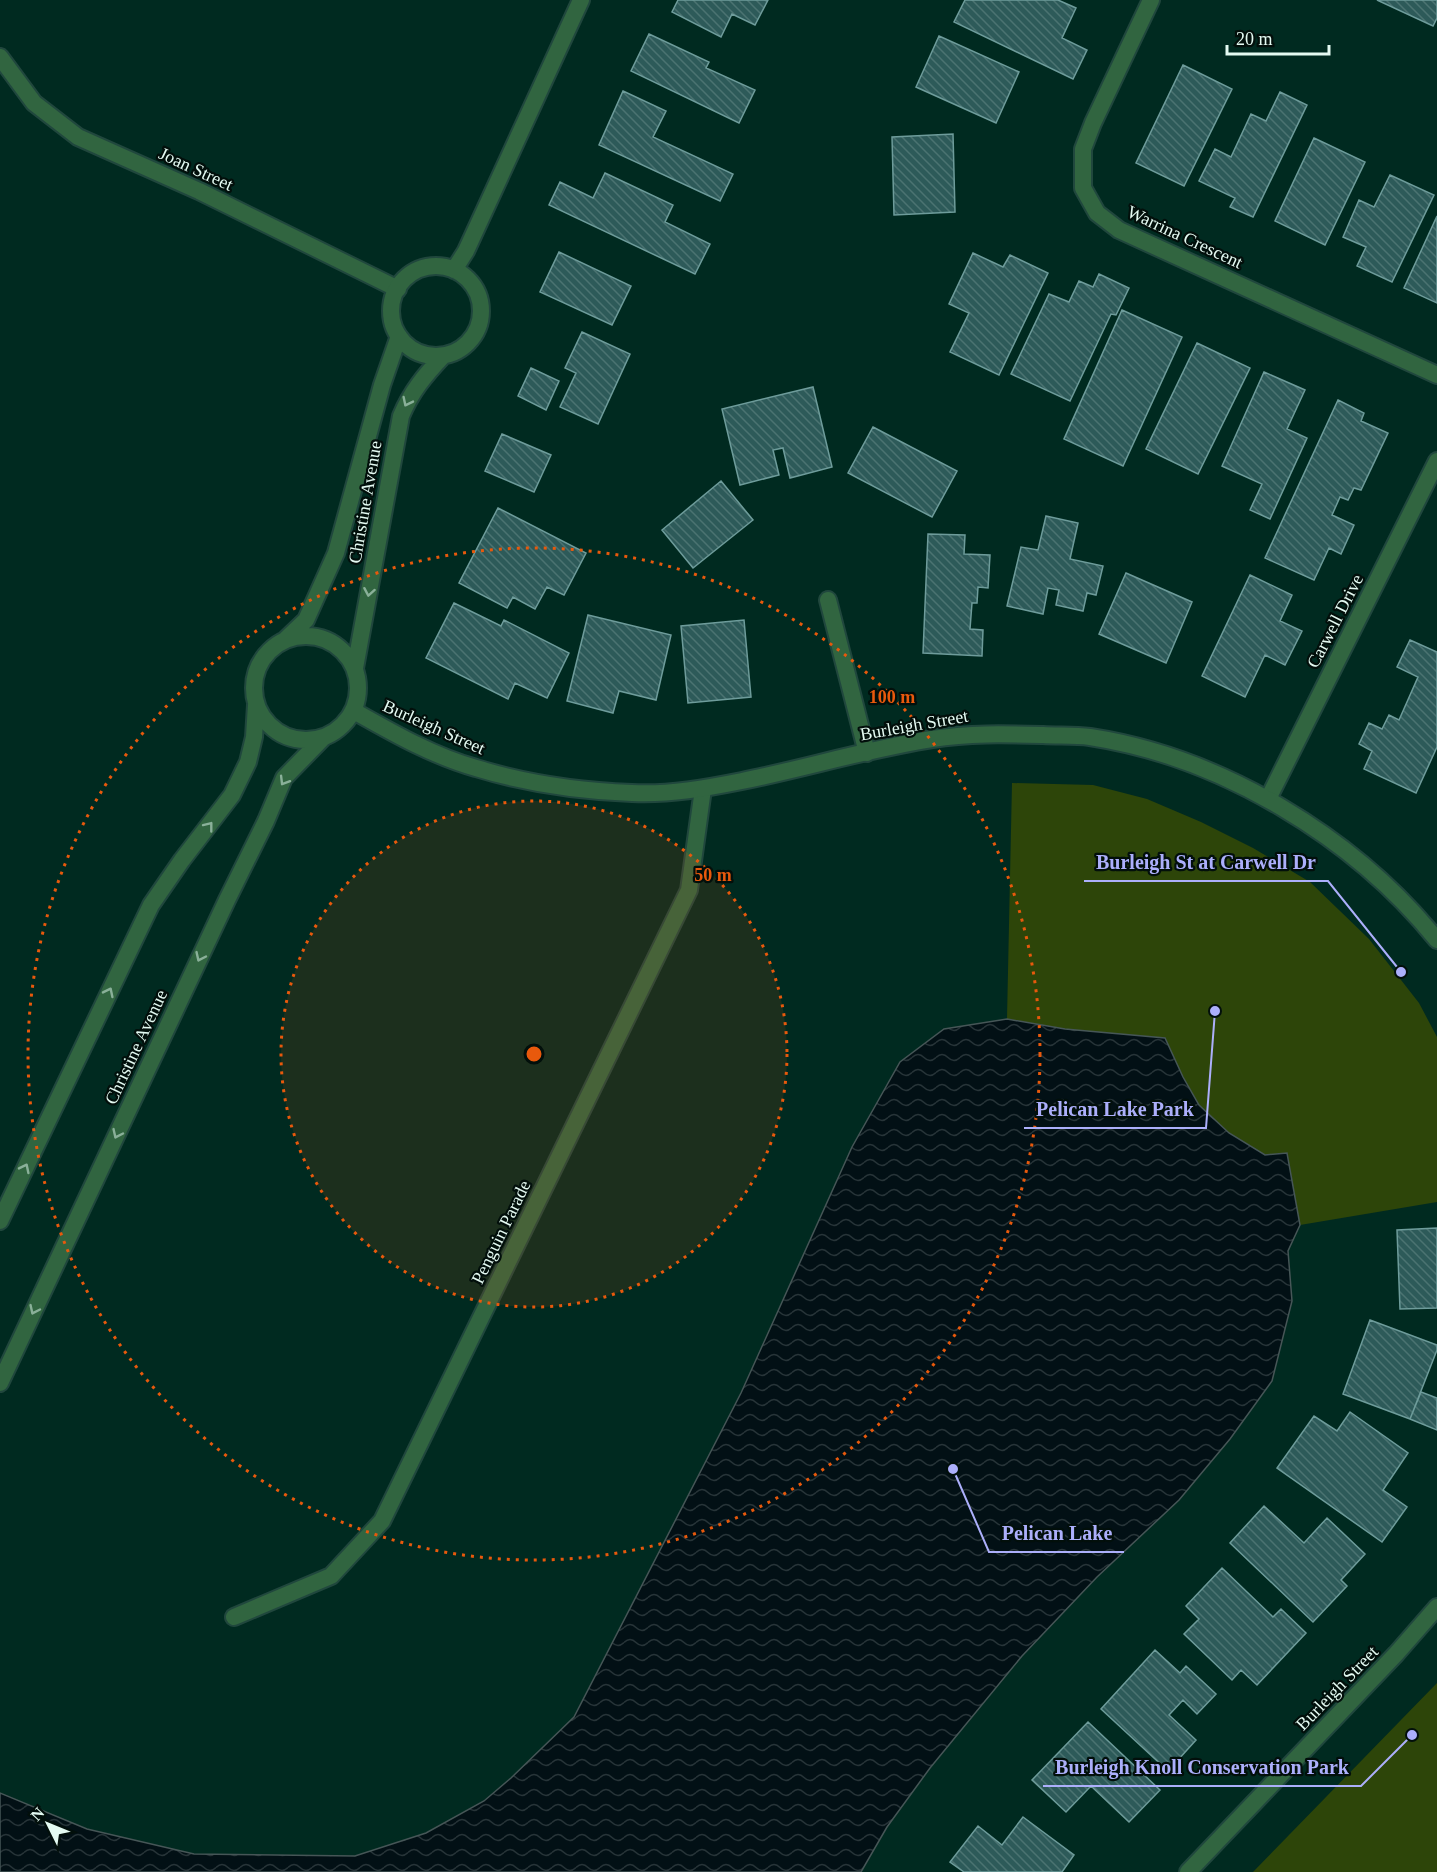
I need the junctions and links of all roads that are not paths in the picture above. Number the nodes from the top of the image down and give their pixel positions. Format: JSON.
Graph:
{"nodes":[{"id":1,"x":581,"y":0,"type":"edge"},
{"id":2,"x":1151,"y":0,"type":"edge"},
{"id":3,"x":0,"y":57,"type":"edge"},
{"id":4,"x":454,"y":270,"type":"junction"},
{"id":5,"x":398,"y":289,"type":"junction"},
{"id":6,"x":399,"y":336,"type":"junction"},
{"id":7,"x":443,"y":356,"type":"junction"},
{"id":8,"x":1437,"y":375,"type":"edge"},
{"id":9,"x":1437,"y":461,"type":"edge"},
{"id":10,"x":828,"y":600,"type":"dead end"},
{"id":11,"x":286,"y":639,"type":"junction"},
{"id":12,"x":355,"y":668,"type":"junction"},
{"id":13,"x":256,"y":705,"type":"junction"},
{"id":14,"x":354,"y":711,"type":"junction"},
{"id":15,"x":323,"y":738,"type":"junction"},
{"id":16,"x":867,"y":753,"type":"junction"},
{"id":17,"x":703,"y":789,"type":"junction"},
{"id":18,"x":1268,"y":799,"type":"junction"},
{"id":19,"x":1437,"y":940,"type":"edge"},
{"id":20,"x":0,"y":1221,"type":"edge"},
{"id":21,"x":0,"y":1383,"type":"edge"},
{"id":22,"x":1437,"y":1606,"type":"edge"},
{"id":23,"x":234,"y":1617,"type":"dead end"},
{"id":24,"x":1188,"y":1872,"type":"edge"}],
"edges":[{"from":1,"to":4,"type":"street"},
{"from":2,"to":8,"type":"street","name":"Warrina Crescent"},
{"from":3,"to":5,"type":"street","name":"Joan Street"},
{"from":4,"to":5,"type":"street"},
{"from":4,"to":7,"type":"street"},
{"from":5,"to":6,"type":"street"},
{"from":6,"to":7,"type":"street"},
{"from":6,"to":11,"type":"street","name":"Christine Avenue"},
{"from":7,"to":12,"type":"street","name":"Christine Avenue","one_way":true},
{"from":9,"to":18,"type":"street","name":"Carwell Drive"},
{"from":10,"to":16,"type":"street"},
{"from":11,"to":12,"type":"street"},
{"from":11,"to":13,"type":"street"},
{"from":12,"to":14,"type":"street"},
{"from":13,"to":15,"type":"street"},
{"from":20,"to":13,"type":"street","one_way":true},
{"from":14,"to":15,"type":"street"},
{"from":14,"to":17,"type":"street","name":"Burleigh Street"},
{"from":15,"to":21,"type":"street","name":"Christine Avenue","one_way":true},
{"from":16,"to":17,"type":"street","name":"Burleigh Street"},
{"from":16,"to":18,"type":"street","name":"Burleigh Street"},
{"from":17,"to":23,"type":"street","name":"Penguin Parade"},
{"from":18,"to":19,"type":"street","name":"Burleigh Street"},
{"from":22,"to":24,"type":"street","name":"Burleigh Street"}]}
